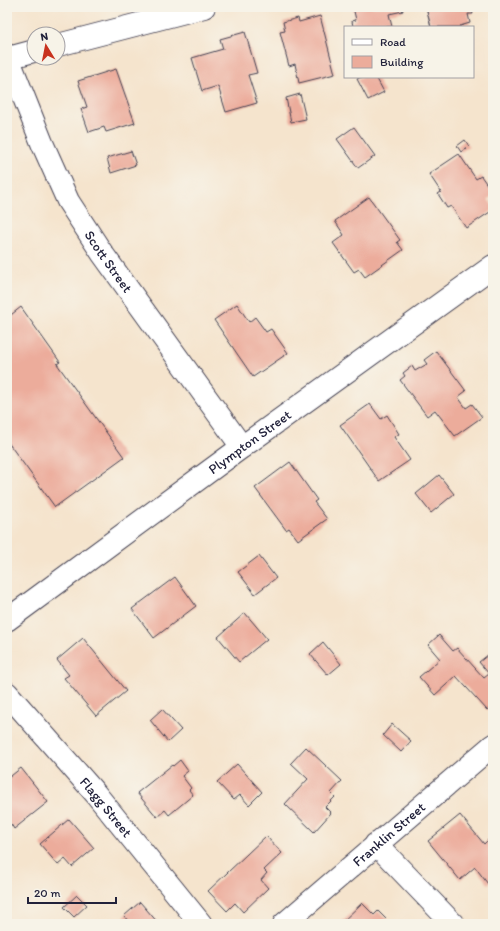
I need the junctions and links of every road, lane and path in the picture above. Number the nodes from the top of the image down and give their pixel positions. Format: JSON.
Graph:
{"nodes":[{"id":1,"x":204,"y":7,"type":"edge"},
{"id":2,"x":66,"y":43,"type":"edge"},
{"id":3,"x":26,"y":53,"type":"edge"},
{"id":4,"x":8,"y":57,"type":"edge"},
{"id":5,"x":493,"y":266,"type":"edge"},
{"id":6,"x":242,"y":446,"type":"junction"},
{"id":7,"x":7,"y":620,"type":"edge"},
{"id":8,"x":7,"y":693,"type":"edge"},
{"id":9,"x":493,"y":745,"type":"edge"},
{"id":10,"x":376,"y":844,"type":"junction"},
{"id":11,"x":201,"y":924,"type":"edge"},
{"id":12,"x":284,"y":924,"type":"edge"},
{"id":13,"x":453,"y":924,"type":"edge"}],
"edges":[{"from":1,"to":2,"type":"street"},
{"from":3,"to":4,"type":"street","name":"Scott Street"},
{"from":4,"to":6,"type":"street","name":"Scott Street"},
{"from":5,"to":6,"type":"street","name":"Plympton Street"},
{"from":6,"to":7,"type":"street","name":"Plympton Street"},
{"from":8,"to":11,"type":"street","name":"Flagg Street"},
{"from":9,"to":10,"type":"street","name":"Franklin Street"},
{"from":10,"to":12,"type":"street","name":"Franklin Street"},
{"from":10,"to":13,"type":"street"}]}
